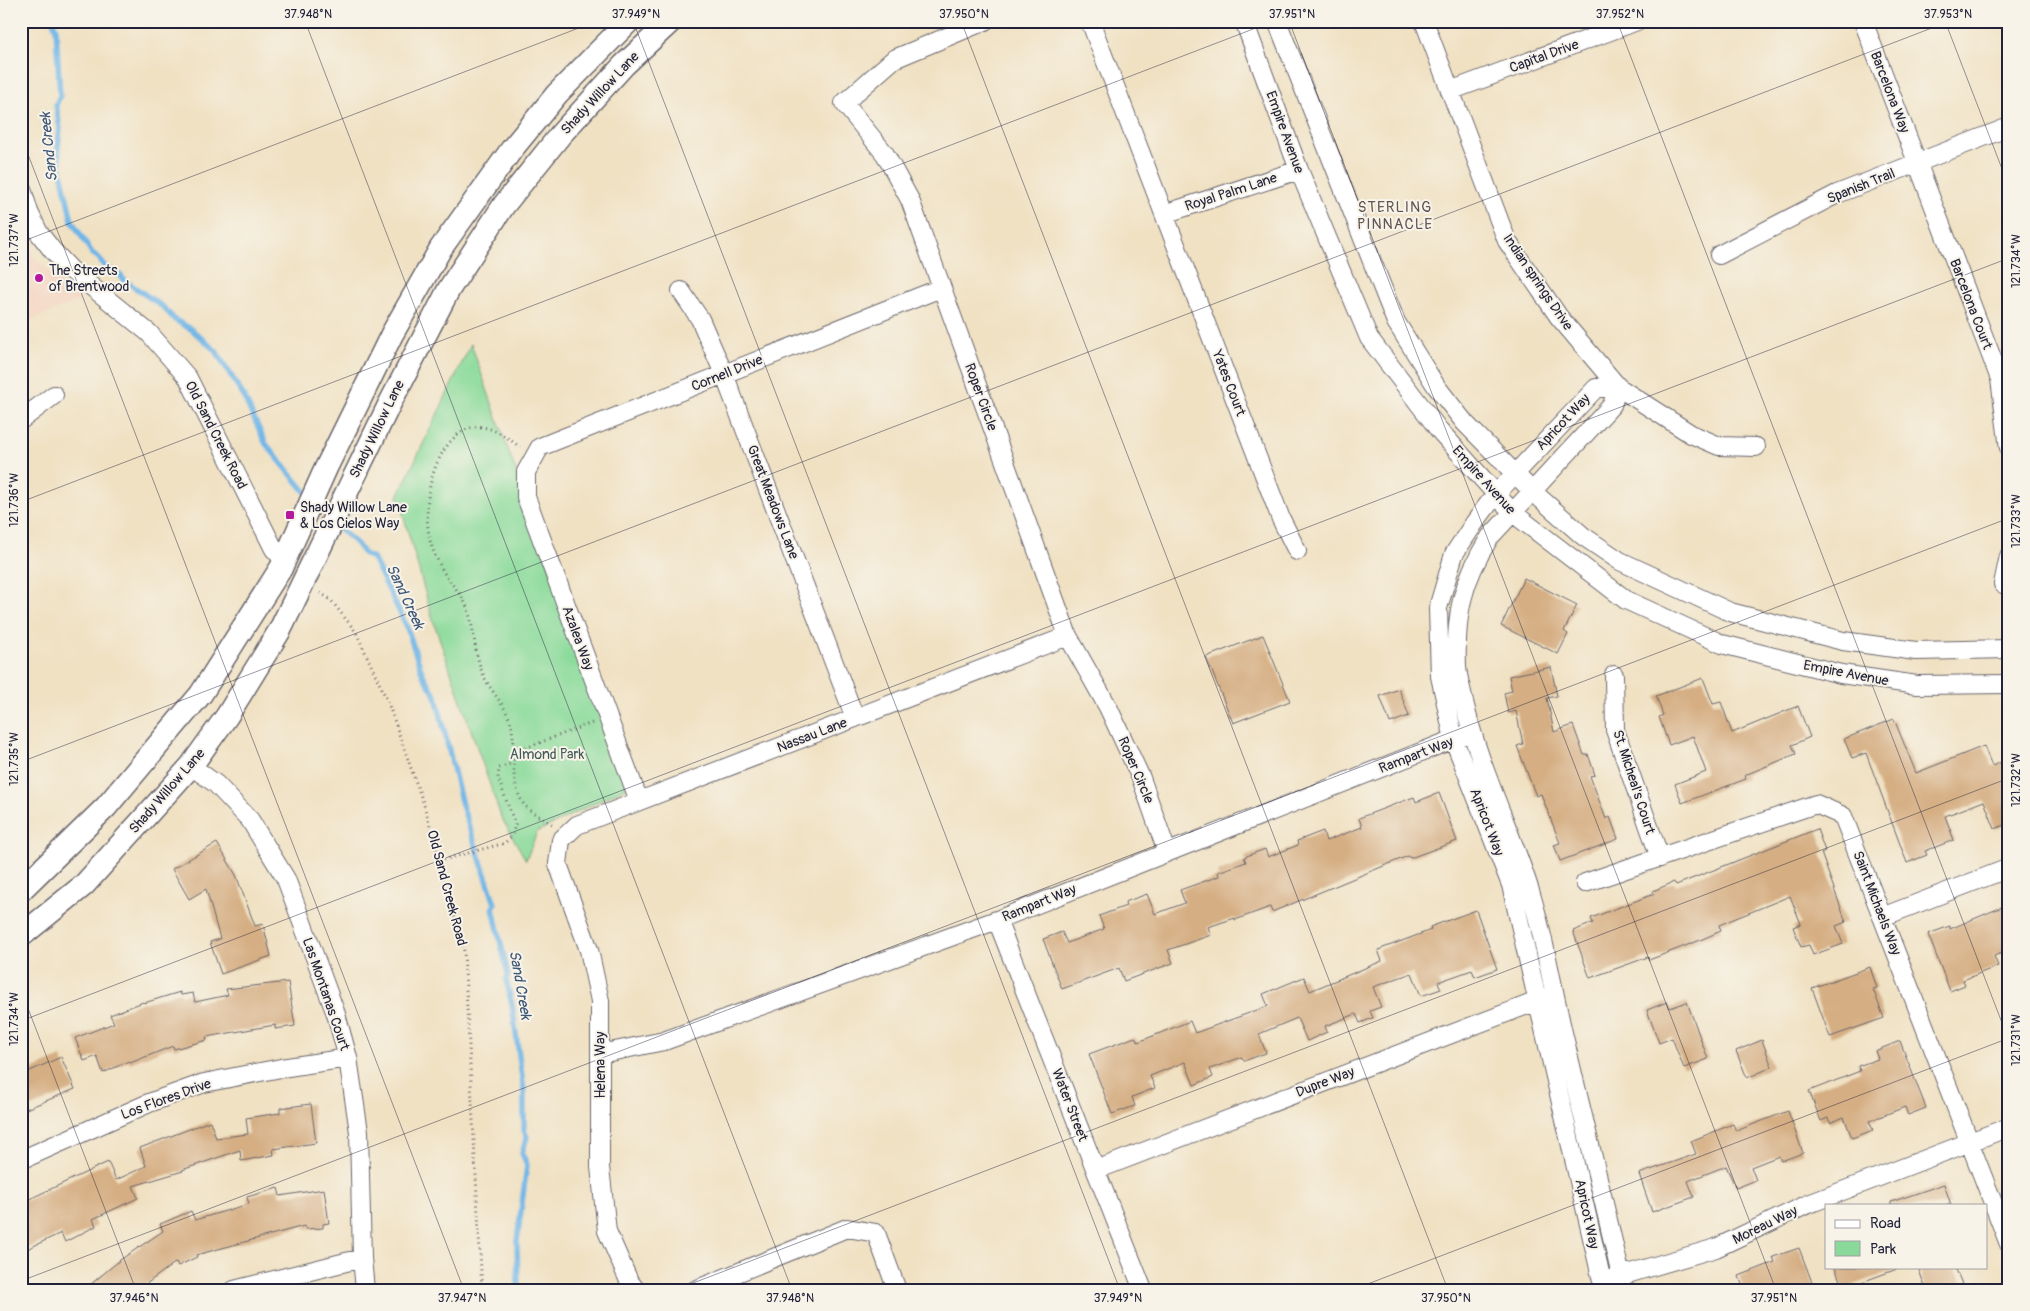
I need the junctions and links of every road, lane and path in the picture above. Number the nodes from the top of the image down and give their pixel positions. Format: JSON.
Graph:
{"nodes":[{"id":1,"x":628,"y":21,"type":"edge"},
{"id":2,"x":985,"y":21,"type":"edge"},
{"id":3,"x":1088,"y":21,"type":"edge"},
{"id":4,"x":1244,"y":21,"type":"edge"},
{"id":5,"x":1277,"y":21,"type":"edge"},
{"id":6,"x":1424,"y":21,"type":"edge"},
{"id":7,"x":1637,"y":21,"type":"edge"},
{"id":8,"x":1863,"y":21,"type":"edge"},
{"id":9,"x":665,"y":23,"type":"edge"},
{"id":10,"x":1450,"y":91,"type":"junction"},
{"id":11,"x":2009,"y":127,"type":"edge"},
{"id":12,"x":1917,"y":164,"type":"junction"},
{"id":13,"x":1299,"y":170,"type":"junction"},
{"id":14,"x":21,"y":186,"type":"edge"},
{"id":15,"x":1164,"y":214,"type":"junction"},
{"id":16,"x":1719,"y":255,"type":"dead end"},
{"id":17,"x":942,"y":288,"type":"junction"},
{"id":18,"x":681,"y":291,"type":"dead end"},
{"id":19,"x":724,"y":374,"type":"junction"},
{"id":20,"x":1618,"y":387,"type":"junction"},
{"id":21,"x":54,"y":395,"type":"dead end"},
{"id":22,"x":21,"y":420,"type":"edge"},
{"id":23,"x":1756,"y":447,"type":"dead end"},
{"id":24,"x":2009,"y":448,"type":"edge"},
{"id":25,"x":530,"y":465,"type":"junction"},
{"id":26,"x":1516,"y":474,"type":"junction"},
{"id":27,"x":1532,"y":492,"type":"junction"},
{"id":28,"x":1496,"y":495,"type":"junction"},
{"id":29,"x":1513,"y":513,"type":"junction"},
{"id":30,"x":1297,"y":551,"type":"dead end"},
{"id":31,"x":2009,"y":556,"type":"edge"},
{"id":32,"x":284,"y":560,"type":"junction"},
{"id":33,"x":2004,"y":584,"type":"dead end"},
{"id":34,"x":330,"y":599,"type":"dead end"},
{"id":35,"x":1068,"y":636,"type":"junction"},
{"id":36,"x":2009,"y":649,"type":"edge"},
{"id":37,"x":1614,"y":675,"type":"dead end"},
{"id":38,"x":2009,"y":684,"type":"edge"},
{"id":39,"x":856,"y":718,"type":"junction"},
{"id":40,"x":595,"y":732,"type":"dead end"},
{"id":41,"x":1471,"y":732,"type":"junction"},
{"id":42,"x":1454,"y":740,"type":"junction"},
{"id":43,"x":516,"y":752,"type":"junction"},
{"id":44,"x":513,"y":763,"type":"junction"},
{"id":45,"x":191,"y":766,"type":"junction"},
{"id":46,"x":639,"y":801,"type":"junction"},
{"id":47,"x":564,"y":837,"type":"junction"},
{"id":48,"x":1168,"y":852,"type":"junction"},
{"id":49,"x":1660,"y":858,"type":"junction"},
{"id":50,"x":439,"y":861,"type":"junction"},
{"id":51,"x":2009,"y":868,"type":"edge"},
{"id":52,"x":1585,"y":882,"type":"dead end"},
{"id":53,"x":21,"y":890,"type":"edge"},
{"id":54,"x":1882,"y":917,"type":"junction"},
{"id":55,"x":997,"y":920,"type":"junction"},
{"id":56,"x":21,"y":936,"type":"edge"},
{"id":57,"x":1556,"y":995,"type":"junction"},
{"id":58,"x":1538,"y":1001,"type":"junction"},
{"id":59,"x":600,"y":1054,"type":"junction"},
{"id":60,"x":348,"y":1058,"type":"junction"},
{"id":61,"x":2009,"y":1127,"type":"edge"},
{"id":62,"x":1969,"y":1142,"type":"junction"},
{"id":63,"x":21,"y":1160,"type":"edge"},
{"id":64,"x":1096,"y":1170,"type":"junction"},
{"id":65,"x":2009,"y":1244,"type":"edge"},
{"id":66,"x":362,"y":1258,"type":"junction"},
{"id":67,"x":1623,"y":1283,"type":"edge"},
{"id":68,"x":1603,"y":1286,"type":"edge"},
{"id":69,"x":234,"y":1290,"type":"edge"},
{"id":70,"x":365,"y":1290,"type":"edge"},
{"id":71,"x":482,"y":1290,"type":"edge"},
{"id":72,"x":636,"y":1290,"type":"edge"},
{"id":73,"x":695,"y":1290,"type":"edge"},
{"id":74,"x":897,"y":1290,"type":"edge"},
{"id":75,"x":1143,"y":1290,"type":"edge"}],
"edges":[{"from":1,"to":32,"type":"main road","name":"Shady Willow Lane"},
{"from":2,"to":17,"type":"street","name":"Roper Circle"},
{"from":3,"to":15,"type":"street"},
{"from":4,"to":13,"type":"street","name":"Empire Avenue"},
{"from":5,"to":26,"type":"street","name":"Empire Avenue"},
{"from":6,"to":10,"type":"street","name":"Indian springs Drive"},
{"from":7,"to":10,"type":"street","name":"Capital Drive"},
{"from":8,"to":12,"type":"street","name":"Barcelona Way"},
{"from":9,"to":45,"type":"main road","name":"Shady Willow Lane"},
{"from":10,"to":20,"type":"street","name":"Indian springs Drive"},
{"from":11,"to":12,"type":"street","name":"Spanish Trail"},
{"from":12,"to":16,"type":"street","name":"Spanish Trail"},
{"from":12,"to":24,"type":"street","name":"Barcelona Court"},
{"from":13,"to":15,"type":"street","name":"Royal Palm Lane"},
{"from":13,"to":28,"type":"street","name":"Empire Avenue"},
{"from":14,"to":32,"type":"street","name":"Old Sand Creek Road"},
{"from":15,"to":30,"type":"street","name":"Yates Court"},
{"from":17,"to":19,"type":"street","name":"Cornell Drive"},
{"from":17,"to":35,"type":"street","name":"Roper Circle"},
{"from":18,"to":19,"type":"street","name":"Great Meadows Lane"},
{"from":19,"to":25,"type":"street","name":"Cornell Drive"},
{"from":19,"to":39,"type":"street","name":"Great Meadows Lane"},
{"from":20,"to":23,"type":"street","name":"Indian springs Drive"},
{"from":20,"to":26,"type":"street","name":"Apricot Way"},
{"from":20,"to":27,"type":"street","name":"Apricot Way"},
{"from":21,"to":22,"type":"street"},
{"from":25,"to":43,"type":"path"},
{"from":25,"to":46,"type":"street","name":"Azalea Way"},
{"from":26,"to":27,"type":"street","name":"Empire Avenue"},
{"from":26,"to":28,"type":"street","name":"Apricot Way"},
{"from":27,"to":29,"type":"street","name":"Apricot Way"},
{"from":27,"to":36,"type":"street","name":"Empire Avenue"},
{"from":28,"to":29,"type":"street","name":"Empire Avenue"},
{"from":28,"to":42,"type":"street","name":"Apricot Way"},
{"from":29,"to":38,"type":"street","name":"Empire Avenue"},
{"from":29,"to":41,"type":"street","name":"Apricot Way"},
{"from":31,"to":33,"type":"street"},
{"from":32,"to":53,"type":"main road","name":"Shady Willow Lane"},
{"from":34,"to":50,"type":"path","name":"Old Sand Creek Road"},
{"from":35,"to":39,"type":"street","name":"Nassau Lane"},
{"from":35,"to":48,"type":"street","name":"Roper Circle"},
{"from":37,"to":49,"type":"street","name":"St. Micheal's Court"},
{"from":39,"to":46,"type":"street","name":"Nassau Lane"},
{"from":40,"to":43,"type":"path"},
{"from":41,"to":42,"type":"street","name":"Rampart Way"},
{"from":41,"to":57,"type":"street","name":"Apricot Way"},
{"from":42,"to":48,"type":"street","name":"Rampart Way"},
{"from":42,"to":58,"type":"street","name":"Apricot Way"},
{"from":43,"to":44,"type":"path"},
{"from":44,"to":47,"type":"path"},
{"from":44,"to":50,"type":"path"},
{"from":45,"to":56,"type":"main road","name":"Shady Willow Lane"},
{"from":45,"to":60,"type":"street","name":"Las Montanas Court"},
{"from":46,"to":47,"type":"street","name":"Nassau Lane"},
{"from":47,"to":59,"type":"street","name":"Helena Way"},
{"from":48,"to":55,"type":"street","name":"Rampart Way"},
{"from":49,"to":52,"type":"street","name":"Saint Michaels Way"},
{"from":49,"to":54,"type":"street","name":"Saint Michaels Way"},
{"from":50,"to":71,"type":"path","name":"Old Sand Creek Road"},
{"from":51,"to":54,"type":"street"},
{"from":54,"to":62,"type":"street","name":"Saint Michaels Way"},
{"from":55,"to":59,"type":"street","name":"Rampart Way"},
{"from":55,"to":64,"type":"street","name":"Water Street"},
{"from":57,"to":58,"type":"street","name":"Dupre Way"},
{"from":57,"to":67,"type":"street","name":"Apricot Way"},
{"from":58,"to":64,"type":"street","name":"Dupre Way"},
{"from":58,"to":68,"type":"street","name":"Apricot Way"},
{"from":59,"to":72,"type":"street","name":"Helena Way"},
{"from":60,"to":63,"type":"street","name":"Los Flores Drive"},
{"from":60,"to":66,"type":"street","name":"Las Montanas Court"},
{"from":61,"to":62,"type":"street","name":"Moreau Way"},
{"from":62,"to":65,"type":"street","name":"Saint Michaels Way"},
{"from":62,"to":67,"type":"street","name":"Moreau Way"},
{"from":64,"to":75,"type":"street","name":"Water Street"},
{"from":66,"to":69,"type":"street"},
{"from":66,"to":70,"type":"street","name":"Las Montanas Court"},
{"from":67,"to":68,"type":"street","name":"Moreau Way"},
{"from":73,"to":74,"type":"street"}]}
